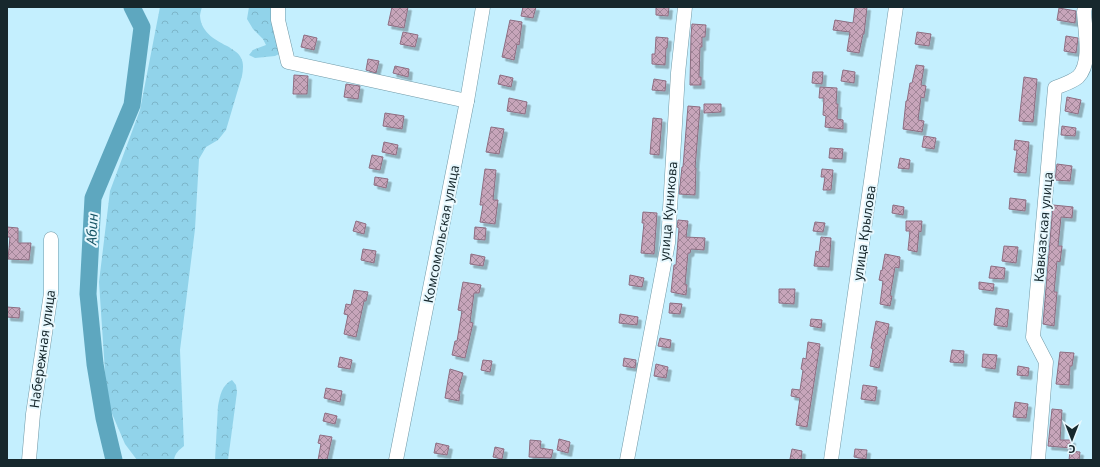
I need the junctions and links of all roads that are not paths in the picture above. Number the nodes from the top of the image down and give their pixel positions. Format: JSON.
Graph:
{"nodes":[{"id":1,"x":278,"y":7,"type":"edge"},
{"id":2,"x":483,"y":7,"type":"edge"},
{"id":3,"x":685,"y":7,"type":"edge"},
{"id":4,"x":896,"y":7,"type":"edge"},
{"id":5,"x":1085,"y":7,"type":"edge"},
{"id":6,"x":467,"y":101,"type":"junction"},
{"id":7,"x":51,"y":238,"type":"dead end"},
{"id":8,"x":30,"y":460,"type":"edge"},
{"id":9,"x":396,"y":460,"type":"edge"},
{"id":10,"x":627,"y":460,"type":"edge"},
{"id":11,"x":831,"y":460,"type":"edge"},
{"id":12,"x":1038,"y":460,"type":"edge"}],
"edges":[{"from":1,"to":6,"type":"street"},
{"from":2,"to":6,"type":"street","name":"Комсомольская улица"},
{"from":3,"to":10,"type":"street","name":"улица Куникова"},
{"from":4,"to":11,"type":"street","name":"улица Крылова"},
{"from":5,"to":12,"type":"street","name":"Кавказская улица"},
{"from":6,"to":9,"type":"street","name":"Комсомольская улица"},
{"from":7,"to":8,"type":"street","name":"Набережная улица"}]}
